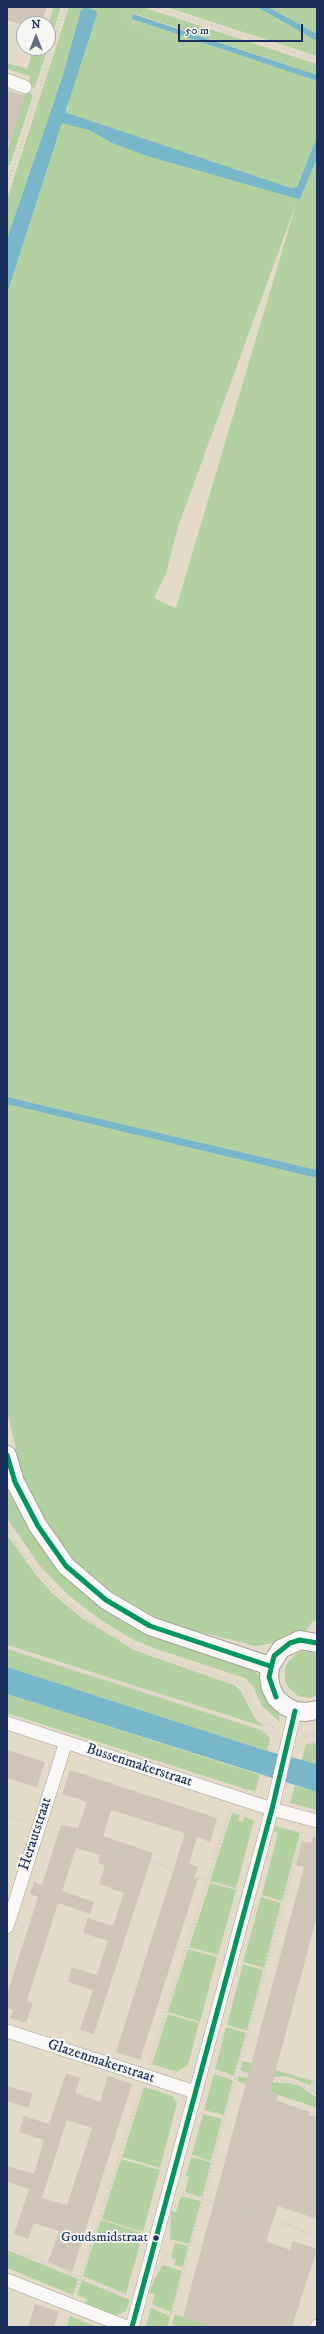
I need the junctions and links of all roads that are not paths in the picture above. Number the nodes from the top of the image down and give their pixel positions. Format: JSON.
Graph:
{"nodes":[{"id":1,"x":7,"y":80,"type":"edge"},
{"id":2,"x":25,"y":87,"type":"dead end"},
{"id":3,"x":7,"y":1455,"type":"edge"},
{"id":4,"x":317,"y":1643,"type":"edge"},
{"id":5,"x":270,"y":1666,"type":"junction"},
{"id":6,"x":317,"y":1710,"type":"edge"},
{"id":7,"x":295,"y":1711,"type":"junction"},
{"id":8,"x":7,"y":1723,"type":"edge"},
{"id":9,"x":66,"y":1742,"type":"junction"},
{"id":10,"x":272,"y":1809,"type":"junction"},
{"id":11,"x":312,"y":1820,"type":"edge"},
{"id":12,"x":7,"y":1926,"type":"edge"},
{"id":13,"x":7,"y":2031,"type":"edge"},
{"id":14,"x":195,"y":2092,"type":"junction"},
{"id":15,"x":7,"y":2280,"type":"edge"},
{"id":16,"x":127,"y":2327,"type":"edge"},
{"id":17,"x":132,"y":2327,"type":"edge"}],
"edges":[{"from":1,"to":2,"type":"street"},
{"from":3,"to":5,"type":"main road"},
{"from":4,"to":5,"type":"main road"},
{"from":5,"to":7,"type":"main road"},
{"from":6,"to":7,"type":"main road"},
{"from":7,"to":10,"type":"street"},
{"from":8,"to":9,"type":"street","name":"Bussenmakerstraat"},
{"from":9,"to":10,"type":"street","name":"Bussenmakerstraat"},
{"from":9,"to":12,"type":"street","name":"Herautstraat"},
{"from":10,"to":11,"type":"street","name":"Bussenmakerstraat"},
{"from":10,"to":14,"type":"street"},
{"from":13,"to":14,"type":"street","name":"Glazenmakerstraat"},
{"from":14,"to":17,"type":"street"},
{"from":15,"to":16,"type":"street"}]}
